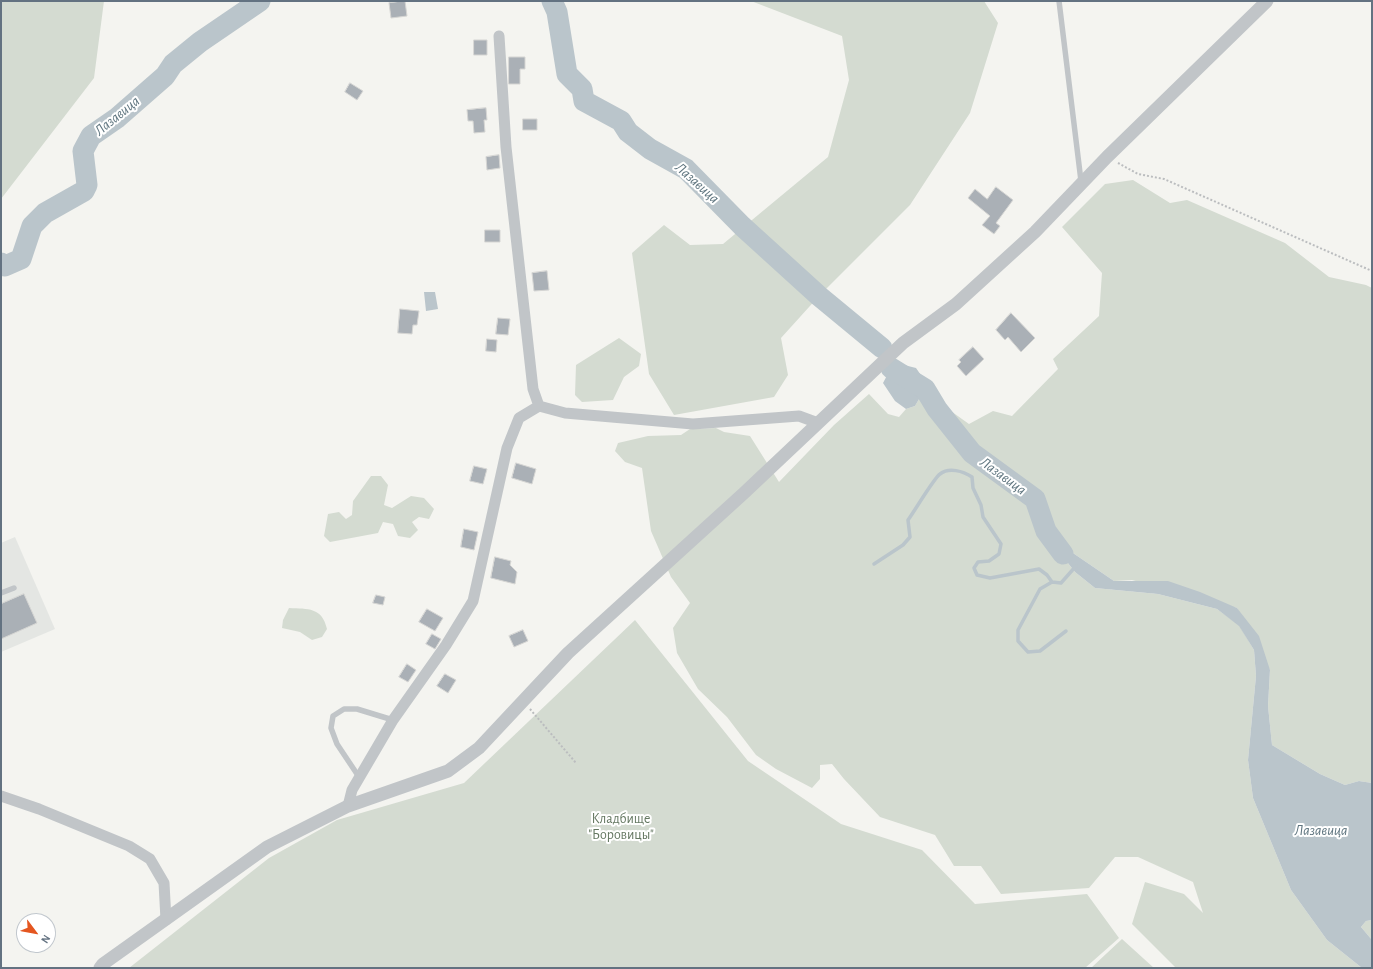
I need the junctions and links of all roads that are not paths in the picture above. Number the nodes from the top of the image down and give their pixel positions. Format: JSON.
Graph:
{"nodes":[{"id":1,"x":1059,"y":1,"type":"edge"},
{"id":2,"x":1266,"y":1,"type":"edge"},
{"id":3,"x":499,"y":36,"type":"dead end"},
{"id":4,"x":1081,"y":184,"type":"junction"},
{"id":5,"x":538,"y":406,"type":"junction"},
{"id":6,"x":818,"y":423,"type":"junction"},
{"id":7,"x":14,"y":588,"type":"dead end"},
{"id":8,"x":1,"y":593,"type":"edge"},
{"id":9,"x":393,"y":720,"type":"junction"},
{"id":10,"x":359,"y":777,"type":"junction"},
{"id":11,"x":1,"y":796,"type":"edge"},
{"id":12,"x":348,"y":806,"type":"junction"},
{"id":13,"x":166,"y":920,"type":"junction"},
{"id":14,"x":100,"y":968,"type":"edge"}],
"edges":[{"from":1,"to":4,"type":"lane"},
{"from":2,"to":4,"type":"street"},
{"from":3,"to":5,"type":"street"},
{"from":4,"to":6,"type":"street"},
{"from":5,"to":6,"type":"street"},
{"from":5,"to":9,"type":"street"},
{"from":6,"to":12,"type":"street"},
{"from":7,"to":8,"type":"lane"},
{"from":9,"to":10,"type":"street"},
{"from":9,"to":10,"type":"lane"},
{"from":10,"to":12,"type":"street"},
{"from":11,"to":13,"type":"street"},
{"from":12,"to":13,"type":"street"},
{"from":13,"to":14,"type":"street"}]}
